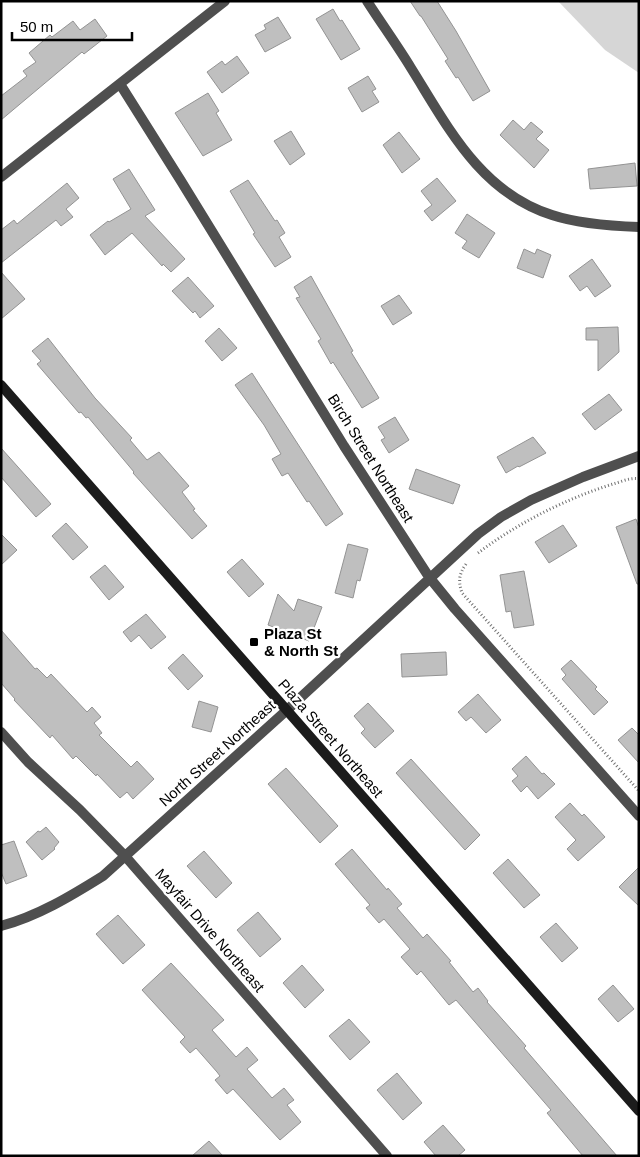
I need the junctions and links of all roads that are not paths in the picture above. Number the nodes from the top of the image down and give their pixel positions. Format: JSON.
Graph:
{"nodes":[{"id":1,"x":225,"y":1,"type":"edge"},
{"id":2,"x":367,"y":1,"type":"edge"},
{"id":3,"x":120,"y":84,"type":"junction"},
{"id":4,"x":1,"y":177,"type":"edge"},
{"id":5,"x":639,"y":227,"type":"edge"},
{"id":6,"x":1,"y":385,"type":"edge"},
{"id":7,"x":639,"y":456,"type":"edge"},
{"id":8,"x":429,"y":578,"type":"junction"},
{"id":9,"x":287,"y":710,"type":"junction"},
{"id":10,"x":1,"y":732,"type":"edge"},
{"id":11,"x":639,"y":816,"type":"edge"},
{"id":12,"x":125,"y":856,"type":"junction"},
{"id":13,"x":1,"y":926,"type":"edge"},
{"id":14,"x":639,"y":1112,"type":"edge"},
{"id":15,"x":387,"y":1156,"type":"edge"}],
"edges":[{"from":1,"to":3,"type":"street"},
{"from":2,"to":5,"type":"street"},
{"from":3,"to":4,"type":"street"},
{"from":3,"to":8,"type":"street","name":"Birch Street Northeast"},
{"from":6,"to":9,"type":"main road","name":"Plaza Street Northeast"},
{"from":7,"to":8,"type":"street","name":"North Street Northeast"},
{"from":8,"to":9,"type":"street","name":"North Street Northeast"},
{"from":8,"to":11,"type":"street","name":"Birch Street Northeast"},
{"from":9,"to":12,"type":"street","name":"North Street Northeast"},
{"from":9,"to":14,"type":"main road","name":"Plaza Street Northeast"},
{"from":10,"to":12,"type":"street","name":"Mayfair Drive Northeast"},
{"from":12,"to":13,"type":"street","name":"North Street Northeast"},
{"from":12,"to":15,"type":"street","name":"Mayfair Drive Northeast"}]}
